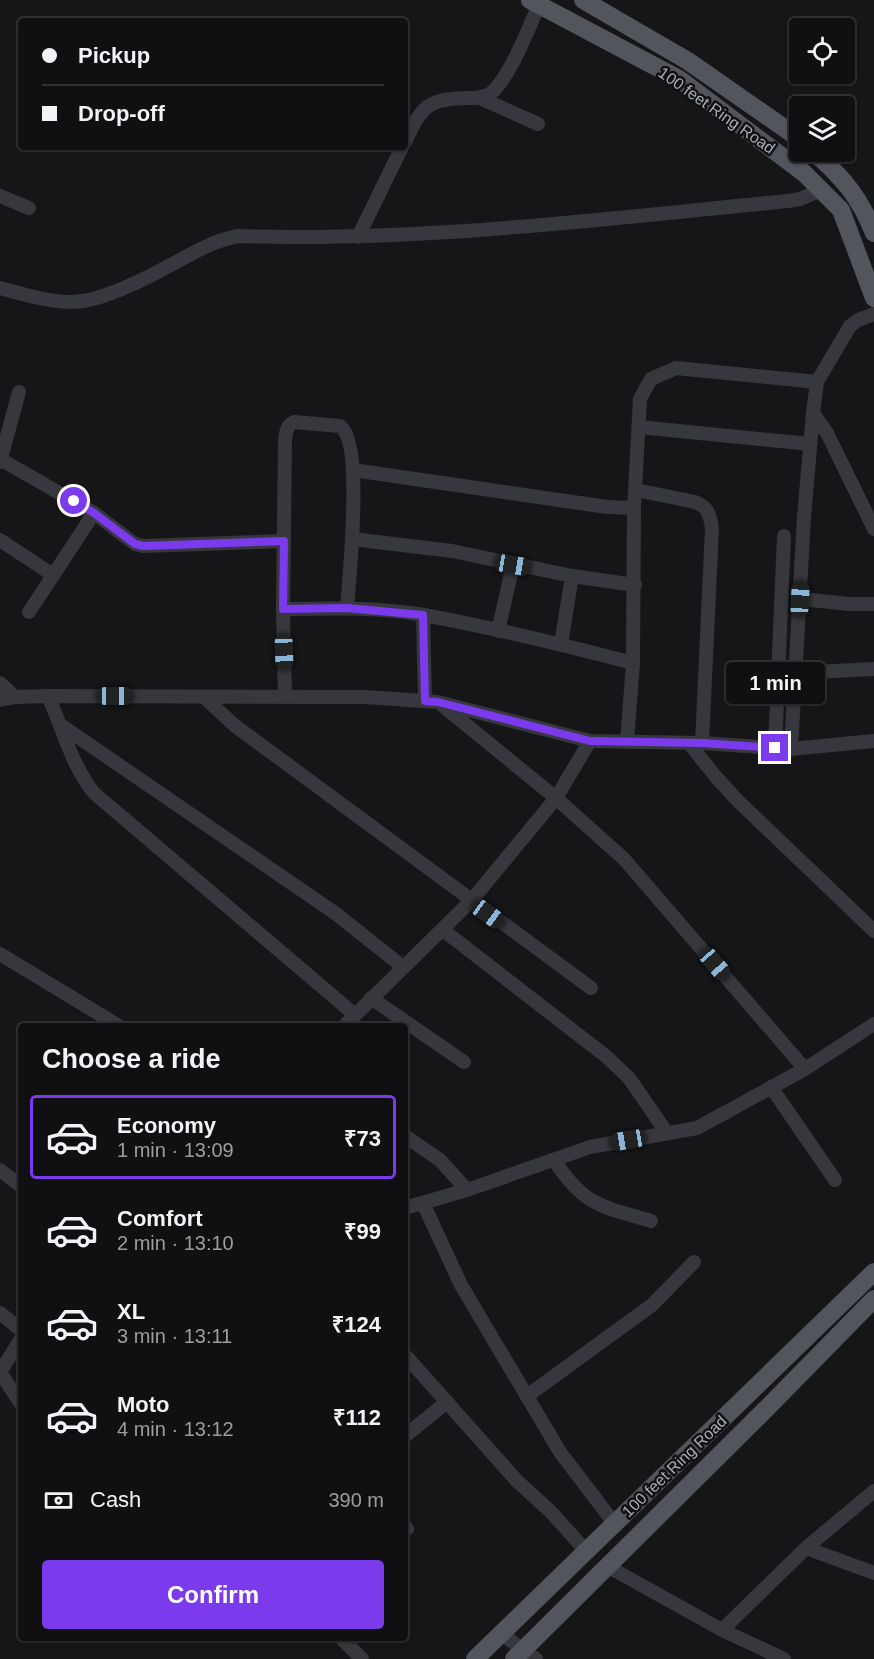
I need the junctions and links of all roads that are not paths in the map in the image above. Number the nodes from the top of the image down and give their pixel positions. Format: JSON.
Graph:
{"nodes":[{"id":1,"x":583,"y":0,"type":"edge"},
{"id":2,"x":535,"y":2,"type":"edge"},
{"id":3,"x":480,"y":98,"type":"junction"},
{"id":4,"x":538,"y":124,"type":"dead end"},
{"id":5,"x":789,"y":132,"type":"edge"},
{"id":6,"x":408,"y":136,"type":"edge"},
{"id":7,"x":401,"y":150,"type":"edge"},
{"id":8,"x":825,"y":162,"type":"edge"},
{"id":9,"x":821,"y":189,"type":"junction"},
{"id":10,"x":0,"y":195,"type":"edge"},
{"id":11,"x":29,"y":208,"type":"dead end"},
{"id":12,"x":874,"y":234,"type":"edge"},
{"id":13,"x":358,"y":237,"type":"junction"},
{"id":14,"x":0,"y":288,"type":"edge"},
{"id":15,"x":874,"y":298,"type":"edge"},
{"id":16,"x":874,"y":314,"type":"edge"},
{"id":17,"x":817,"y":382,"type":"junction"},
{"id":18,"x":19,"y":392,"type":"dead end"},
{"id":19,"x":813,"y":412,"type":"junction"},
{"id":20,"x":639,"y":428,"type":"junction"},
{"id":21,"x":810,"y":444,"type":"junction"},
{"id":22,"x":0,"y":460,"type":"edge"},
{"id":23,"x":353,"y":470,"type":"junction"},
{"id":24,"x":636,"y":490,"type":"junction"},
{"id":25,"x":634,"y":508,"type":"junction"},
{"id":26,"x":94,"y":513,"type":"junction"},
{"id":27,"x":874,"y":529,"type":"edge"},
{"id":28,"x":784,"y":536,"type":"dead end"},
{"id":29,"x":352,"y":539,"type":"junction"},
{"id":30,"x":0,"y":540,"type":"edge"},
{"id":31,"x":284,"y":541,"type":"junction"},
{"id":32,"x":513,"y":565,"type":"junction"},
{"id":33,"x":53,"y":575,"type":"junction"},
{"id":34,"x":572,"y":576,"type":"junction"},
{"id":35,"x":635,"y":585,"type":"junction"},
{"id":36,"x":800,"y":599,"type":"junction"},
{"id":37,"x":874,"y":604,"type":"edge"},
{"id":38,"x":347,"y":608,"type":"junction"},
{"id":39,"x":283,"y":609,"type":"junction"},
{"id":40,"x":29,"y":612,"type":"dead end"},
{"id":41,"x":423,"y":615,"type":"junction"},
{"id":42,"x":498,"y":632,"type":"junction"},
{"id":43,"x":561,"y":644,"type":"junction"},
{"id":44,"x":633,"y":663,"type":"junction"},
{"id":45,"x":874,"y":669,"type":"edge"},
{"id":46,"x":795,"y":673,"type":"junction"},
{"id":47,"x":0,"y":683,"type":"edge"},
{"id":48,"x":48,"y":696,"type":"junction"},
{"id":49,"x":285,"y":696,"type":"junction"},
{"id":50,"x":15,"y":697,"type":"junction"},
{"id":51,"x":204,"y":697,"type":"junction"},
{"id":52,"x":0,"y":700,"type":"edge"},
{"id":53,"x":432,"y":701,"type":"junction"},
{"id":54,"x":62,"y":726,"type":"junction"},
{"id":55,"x":590,"y":741,"type":"junction"},
{"id":56,"x":874,"y":741,"type":"edge"},
{"id":57,"x":627,"y":742,"type":"junction"},
{"id":58,"x":696,"y":743,"type":"junction"},
{"id":59,"x":775,"y":748,"type":"junction"},
{"id":60,"x":792,"y":749,"type":"junction"},
{"id":61,"x":556,"y":798,"type":"junction"},
{"id":62,"x":471,"y":901,"type":"junction"},
{"id":63,"x":443,"y":930,"type":"junction"},
{"id":64,"x":874,"y":931,"type":"edge"},
{"id":65,"x":0,"y":954,"type":"edge"},
{"id":66,"x":403,"y":967,"type":"junction"},
{"id":67,"x":591,"y":988,"type":"dead end"},
{"id":68,"x":371,"y":998,"type":"junction"},
{"id":69,"x":354,"y":1014,"type":"junction"},
{"id":70,"x":113,"y":1023,"type":"edge"},
{"id":71,"x":346,"y":1023,"type":"edge"},
{"id":72,"x":407,"y":1023,"type":"edge"},
{"id":73,"x":408,"y":1023,"type":"edge"},
{"id":74,"x":874,"y":1024,"type":"edge"},
{"id":75,"x":464,"y":1062,"type":"dead end"},
{"id":76,"x":806,"y":1069,"type":"junction"},
{"id":77,"x":771,"y":1087,"type":"junction"},
{"id":78,"x":667,"y":1133,"type":"junction"},
{"id":79,"x":408,"y":1138,"type":"edge"},
{"id":80,"x":554,"y":1160,"type":"junction"},
{"id":81,"x":0,"y":1170,"type":"edge"},
{"id":82,"x":835,"y":1180,"type":"dead end"},
{"id":83,"x":18,"y":1184,"type":"edge"},
{"id":84,"x":467,"y":1190,"type":"junction"},
{"id":85,"x":423,"y":1203,"type":"junction"},
{"id":86,"x":408,"y":1207,"type":"edge"},
{"id":87,"x":651,"y":1221,"type":"dead end"},
{"id":88,"x":694,"y":1262,"type":"dead end"},
{"id":89,"x":874,"y":1272,"type":"edge"},
{"id":90,"x":874,"y":1299,"type":"edge"},
{"id":91,"x":0,"y":1313,"type":"edge"},
{"id":92,"x":18,"y":1328,"type":"edge"},
{"id":93,"x":18,"y":1344,"type":"edge"},
{"id":94,"x":408,"y":1358,"type":"edge"},
{"id":95,"x":527,"y":1396,"type":"junction"},
{"id":96,"x":18,"y":1399,"type":"edge"},
{"id":97,"x":447,"y":1402,"type":"junction"},
{"id":98,"x":408,"y":1434,"type":"edge"},
{"id":99,"x":874,"y":1491,"type":"edge"},
{"id":100,"x":614,"y":1523,"type":"junction"},
{"id":101,"x":806,"y":1548,"type":"junction"},
{"id":102,"x":586,"y":1551,"type":"junction"},
{"id":103,"x":607,"y":1566,"type":"junction"},
{"id":104,"x":874,"y":1574,"type":"edge"},
{"id":105,"x":722,"y":1630,"type":"junction"},
{"id":106,"x":500,"y":1633,"type":"junction"},
{"id":107,"x":344,"y":1641,"type":"edge"},
{"id":108,"x":525,"y":1656,"type":"edge"},
{"id":109,"x":362,"y":1659,"type":"edge"},
{"id":110,"x":475,"y":1659,"type":"edge"},
{"id":111,"x":784,"y":1659,"type":"edge"}],
"edges":[{"from":1,"to":5,"type":"main road","name":"100 feet Ring Road"},
{"from":2,"to":3,"type":"street"},
{"from":2,"to":9,"type":"main road","name":"100 feet Ring Road"},
{"from":3,"to":4,"type":"street"},
{"from":3,"to":6,"type":"street"},
{"from":7,"to":13,"type":"street"},
{"from":8,"to":12,"type":"main road"},
{"from":9,"to":13,"type":"street"},
{"from":9,"to":15,"type":"main road","name":"100 feet Ring Road"},
{"from":10,"to":11,"type":"street"},
{"from":13,"to":14,"type":"street"},
{"from":16,"to":17,"type":"street"},
{"from":17,"to":19,"type":"street"},
{"from":17,"to":20,"type":"street"},
{"from":18,"to":22,"type":"street"},
{"from":19,"to":21,"type":"street"},
{"from":19,"to":27,"type":"street"},
{"from":20,"to":21,"type":"street"},
{"from":20,"to":24,"type":"street"},
{"from":21,"to":36,"type":"street"},
{"from":22,"to":26,"type":"street"},
{"from":23,"to":25,"type":"street"},
{"from":23,"to":29,"type":"street"},
{"from":23,"to":31,"type":"street"},
{"from":24,"to":25,"type":"street"},
{"from":24,"to":58,"type":"street"},
{"from":25,"to":35,"type":"street"},
{"from":26,"to":31,"type":"street"},
{"from":26,"to":33,"type":"street"},
{"from":28,"to":59,"type":"street"},
{"from":29,"to":32,"type":"street"},
{"from":29,"to":38,"type":"street"},
{"from":30,"to":33,"type":"street"},
{"from":31,"to":39,"type":"street"},
{"from":32,"to":34,"type":"street"},
{"from":32,"to":42,"type":"street"},
{"from":33,"to":40,"type":"street"},
{"from":34,"to":35,"type":"street"},
{"from":34,"to":43,"type":"street"},
{"from":35,"to":44,"type":"street"},
{"from":36,"to":37,"type":"street"},
{"from":36,"to":46,"type":"street"},
{"from":38,"to":39,"type":"street"},
{"from":38,"to":41,"type":"street"},
{"from":39,"to":49,"type":"street"},
{"from":41,"to":42,"type":"street"},
{"from":41,"to":53,"type":"street"},
{"from":42,"to":43,"type":"street"},
{"from":43,"to":44,"type":"street"},
{"from":44,"to":57,"type":"street"},
{"from":45,"to":46,"type":"street"},
{"from":46,"to":60,"type":"street"},
{"from":47,"to":50,"type":"street"},
{"from":48,"to":50,"type":"street"},
{"from":48,"to":51,"type":"street"},
{"from":48,"to":54,"type":"street"},
{"from":49,"to":51,"type":"street"},
{"from":49,"to":53,"type":"street"},
{"from":50,"to":52,"type":"street"},
{"from":51,"to":62,"type":"street"},
{"from":53,"to":55,"type":"street"},
{"from":53,"to":61,"type":"street"},
{"from":54,"to":66,"type":"street"},
{"from":54,"to":69,"type":"street"},
{"from":55,"to":57,"type":"street"},
{"from":55,"to":61,"type":"street"},
{"from":56,"to":60,"type":"street"},
{"from":57,"to":58,"type":"street"},
{"from":58,"to":59,"type":"street"},
{"from":58,"to":64,"type":"street"},
{"from":59,"to":60,"type":"street"},
{"from":61,"to":62,"type":"street"},
{"from":61,"to":76,"type":"street"},
{"from":62,"to":63,"type":"street"},
{"from":62,"to":67,"type":"street"},
{"from":63,"to":66,"type":"street"},
{"from":63,"to":78,"type":"street"},
{"from":65,"to":70,"type":"street"},
{"from":66,"to":68,"type":"street"},
{"from":68,"to":69,"type":"street"},
{"from":68,"to":72,"type":"street"},
{"from":69,"to":71,"type":"street"},
{"from":73,"to":75,"type":"street"},
{"from":74,"to":76,"type":"street"},
{"from":76,"to":77,"type":"street"},
{"from":77,"to":78,"type":"street"},
{"from":77,"to":82,"type":"street"},
{"from":78,"to":80,"type":"street"},
{"from":79,"to":84,"type":"street"},
{"from":80,"to":84,"type":"street"},
{"from":80,"to":87,"type":"street"},
{"from":81,"to":83,"type":"street"},
{"from":84,"to":85,"type":"street"},
{"from":85,"to":86,"type":"street"},
{"from":85,"to":95,"type":"street"},
{"from":88,"to":95,"type":"street"},
{"from":89,"to":100,"type":"main road","name":"100 feet Ring Road"},
{"from":90,"to":103,"type":"main road","name":"100 feet Ring Road"},
{"from":91,"to":92,"type":"street"},
{"from":93,"to":96,"type":"street"},
{"from":94,"to":97,"type":"street"},
{"from":95,"to":100,"type":"street"},
{"from":97,"to":98,"type":"street"},
{"from":97,"to":102,"type":"street"},
{"from":99,"to":101,"type":"street"},
{"from":100,"to":102,"type":"main road","name":"100 feet Ring Road"},
{"from":101,"to":104,"type":"street"},
{"from":101,"to":105,"type":"street"},
{"from":102,"to":106,"type":"main road","name":"100 feet Ring Road"},
{"from":103,"to":105,"type":"street"},
{"from":103,"to":108,"type":"main road","name":"100 feet Ring Road"},
{"from":105,"to":111,"type":"street"},
{"from":106,"to":108,"type":"street"},
{"from":106,"to":110,"type":"main road","name":"100 feet Ring Road"},
{"from":107,"to":109,"type":"street"}]}
